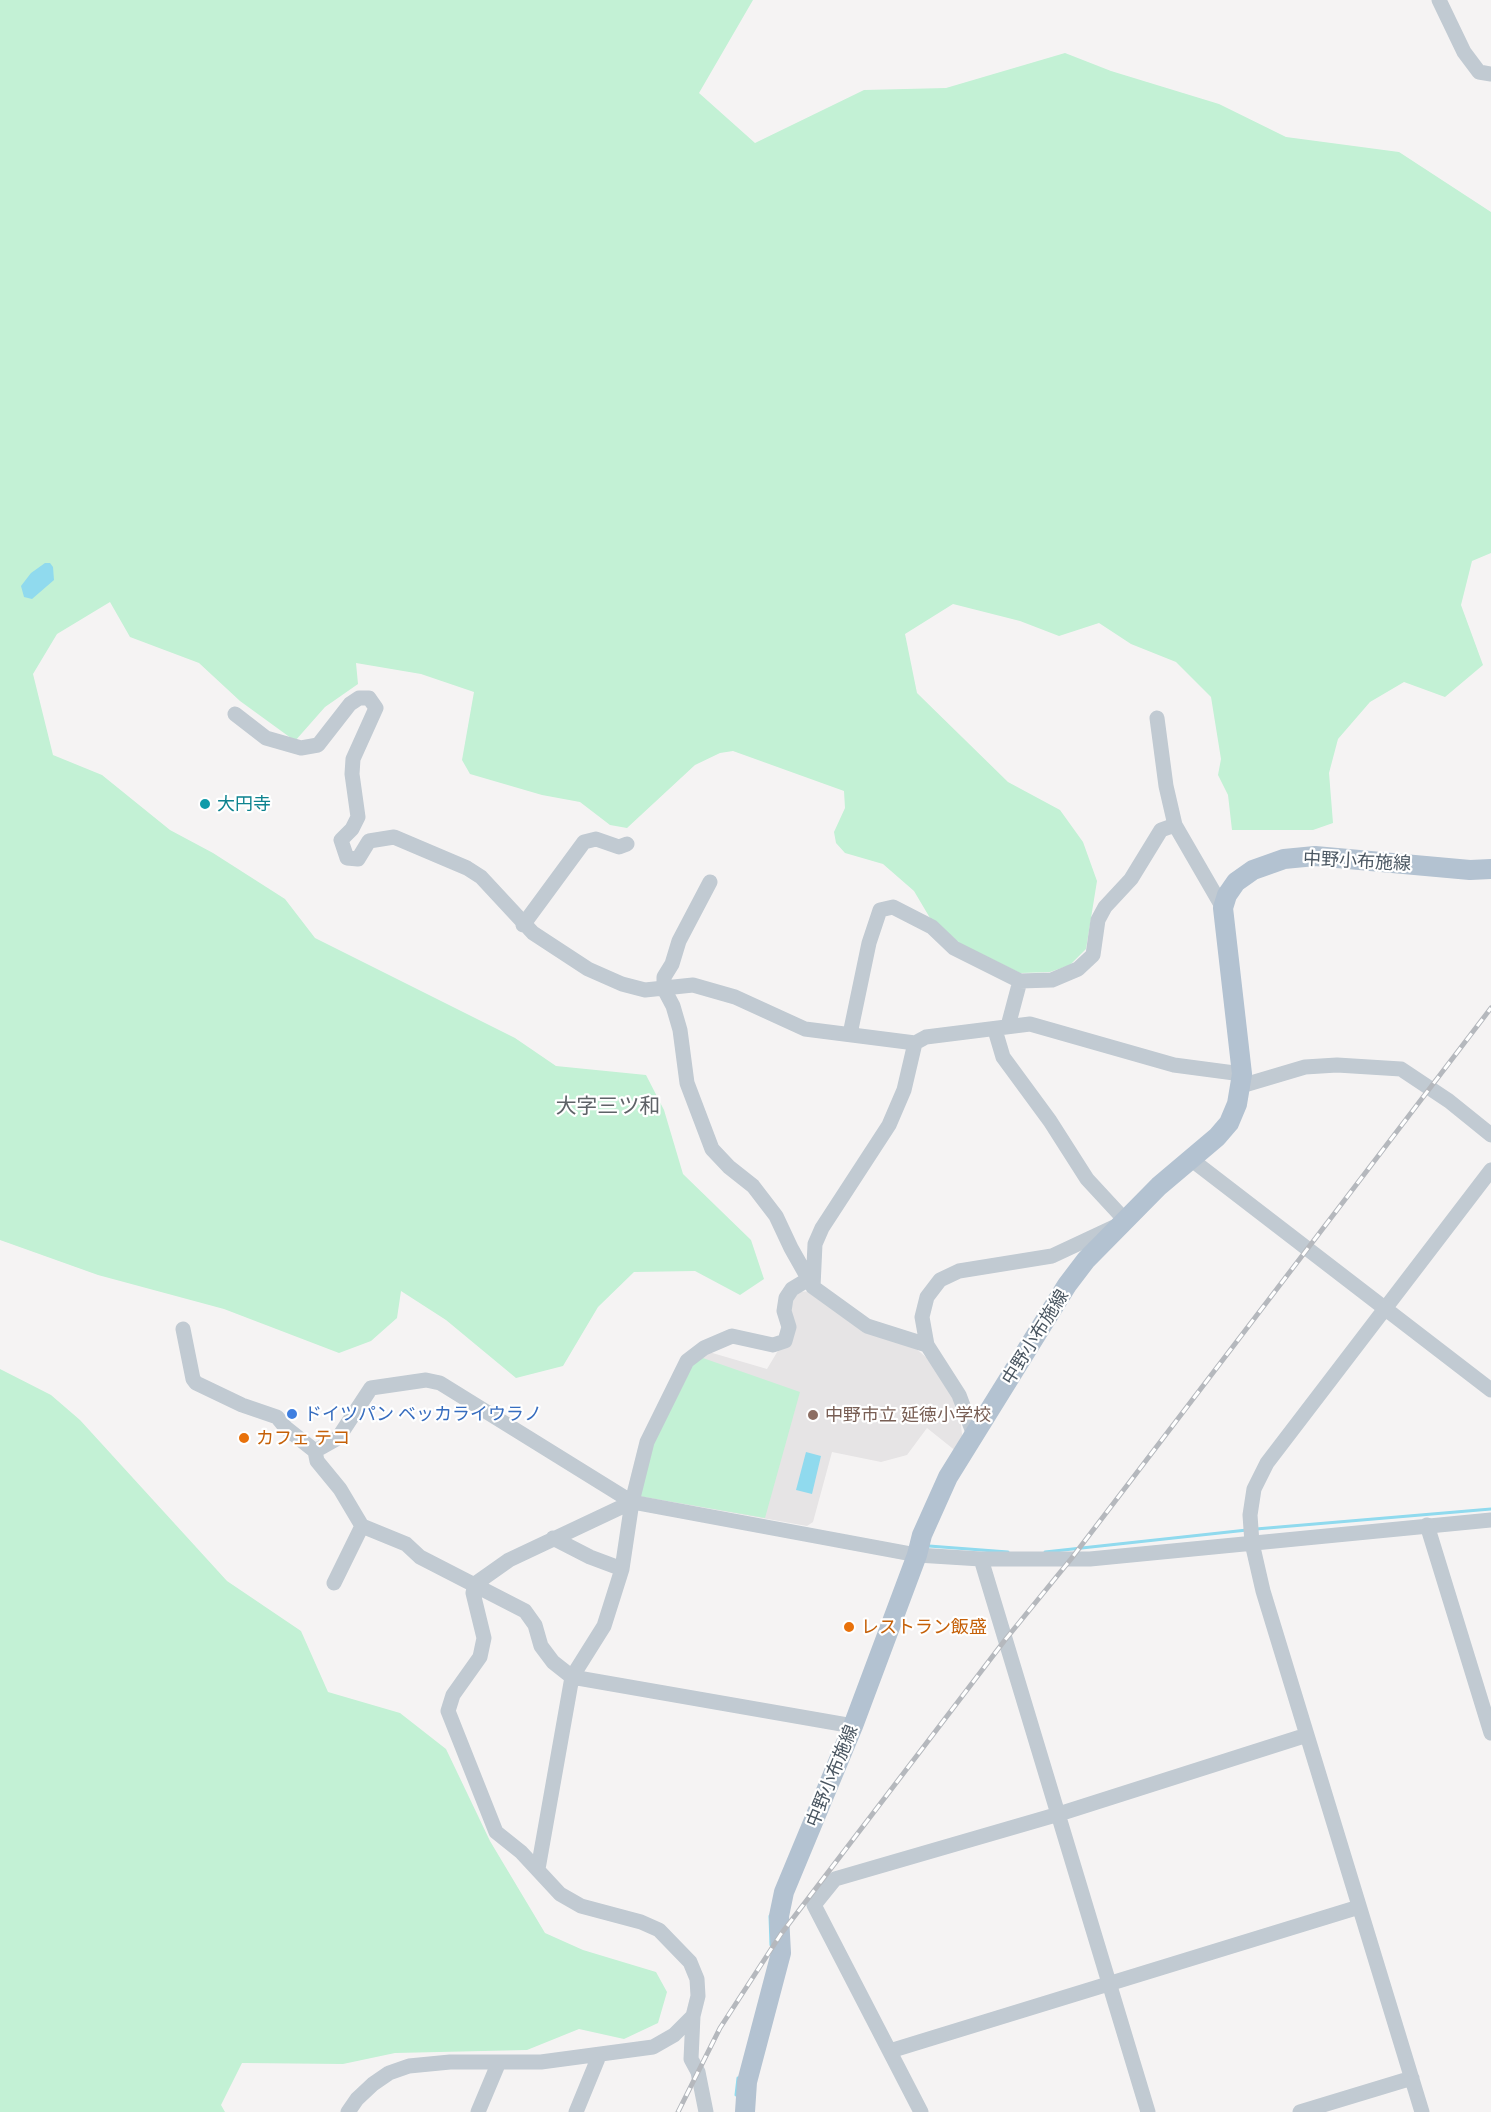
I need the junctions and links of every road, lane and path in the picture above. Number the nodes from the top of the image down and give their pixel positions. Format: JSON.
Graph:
{"nodes":[{"id":1,"x":1438,"y":0,"type":"edge"},
{"id":2,"x":1491,"y":74,"type":"edge"},
{"id":3,"x":235,"y":714,"type":"dead end"},
{"id":4,"x":1157,"y":718,"type":"dead end"},
{"id":5,"x":1175,"y":825,"type":"junction"},
{"id":6,"x":627,"y":844,"type":"dead end"},
{"id":7,"x":1491,"y":869,"type":"edge"},
{"id":8,"x":710,"y":882,"type":"dead end"},
{"id":9,"x":1223,"y":908,"type":"junction"},
{"id":10,"x":523,"y":925,"type":"junction"},
{"id":11,"x":1020,"y":981,"type":"junction"},
{"id":12,"x":664,"y":989,"type":"junction"},
{"id":13,"x":1001,"y":1028,"type":"junction"},
{"id":14,"x":850,"y":1034,"type":"junction"},
{"id":15,"x":915,"y":1043,"type":"junction"},
{"id":16,"x":1242,"y":1080,"type":"junction"},
{"id":17,"x":1491,"y":1135,"type":"edge"},
{"id":18,"x":1192,"y":1160,"type":"junction"},
{"id":19,"x":1491,"y":1170,"type":"edge"},
{"id":20,"x":1120,"y":1223,"type":"junction"},
{"id":21,"x":810,"y":1283,"type":"junction"},
{"id":22,"x":1384,"y":1308,"type":"junction"},
{"id":23,"x":183,"y":1329,"type":"dead end"},
{"id":24,"x":927,"y":1345,"type":"junction"},
{"id":25,"x":1491,"y":1390,"type":"edge"},
{"id":26,"x":974,"y":1435,"type":"junction"},
{"id":27,"x":315,"y":1451,"type":"junction"},
{"id":28,"x":632,"y":1502,"type":"junction"},
{"id":29,"x":1491,"y":1520,"type":"edge"},
{"id":30,"x":1427,"y":1525,"type":"junction"},
{"id":31,"x":362,"y":1526,"type":"junction"},
{"id":32,"x":553,"y":1538,"type":"junction"},
{"id":33,"x":1252,"y":1542,"type":"junction"},
{"id":34,"x":917,"y":1555,"type":"junction"},
{"id":35,"x":981,"y":1559,"type":"junction"},
{"id":36,"x":622,"y":1569,"type":"junction"},
{"id":37,"x":334,"y":1583,"type":"dead end"},
{"id":38,"x":475,"y":1584,"type":"junction"},
{"id":39,"x":572,"y":1677,"type":"junction"},
{"id":40,"x":853,"y":1726,"type":"junction"},
{"id":41,"x":1491,"y":1733,"type":"edge"},
{"id":42,"x":1307,"y":1735,"type":"junction"},
{"id":43,"x":1059,"y":1814,"type":"junction"},
{"id":44,"x":538,"y":1869,"type":"junction"},
{"id":45,"x":1359,"y":1907,"type":"junction"},
{"id":46,"x":1110,"y":1983,"type":"junction"},
{"id":47,"x":693,"y":2016,"type":"junction"},
{"id":48,"x":890,"y":2051,"type":"junction"},
{"id":49,"x":599,"y":2056,"type":"junction"},
{"id":50,"x":499,"y":2062,"type":"junction"},
{"id":51,"x":1412,"y":2078,"type":"junction"},
{"id":52,"x":348,"y":2112,"type":"edge"},
{"id":53,"x":478,"y":2112,"type":"edge"},
{"id":54,"x":576,"y":2112,"type":"edge"},
{"id":55,"x":706,"y":2112,"type":"edge"},
{"id":56,"x":745,"y":2112,"type":"edge"},
{"id":57,"x":921,"y":2112,"type":"edge"},
{"id":58,"x":1148,"y":2112,"type":"edge"},
{"id":59,"x":1300,"y":2112,"type":"edge"},
{"id":60,"x":1422,"y":2112,"type":"edge"}],
"edges":[{"from":1,"to":2,"type":"street"},
{"from":3,"to":10,"type":"street"},
{"from":4,"to":5,"type":"street"},
{"from":5,"to":9,"type":"street"},
{"from":5,"to":11,"type":"street"},
{"from":6,"to":10,"type":"street"},
{"from":7,"to":9,"type":"main road","name":"中野小布施線"},
{"from":8,"to":12,"type":"street"},
{"from":9,"to":16,"type":"main road","name":"中野小布施線"},
{"from":10,"to":12,"type":"street"},
{"from":11,"to":13,"type":"street"},
{"from":11,"to":14,"type":"street"},
{"from":12,"to":14,"type":"street"},
{"from":12,"to":21,"type":"street"},
{"from":13,"to":15,"type":"street"},
{"from":13,"to":16,"type":"street"},
{"from":13,"to":20,"type":"street"},
{"from":14,"to":15,"type":"street"},
{"from":15,"to":21,"type":"street"},
{"from":16,"to":17,"type":"street"},
{"from":16,"to":18,"type":"main road","name":"中野小布施線"},
{"from":18,"to":20,"type":"main road","name":"中野小布施線"},
{"from":18,"to":22,"type":"street"},
{"from":19,"to":22,"type":"street"},
{"from":20,"to":24,"type":"street"},
{"from":20,"to":26,"type":"main road","name":"中野小布施線"},
{"from":21,"to":24,"type":"street"},
{"from":21,"to":28,"type":"street"},
{"from":22,"to":25,"type":"street"},
{"from":22,"to":33,"type":"street"},
{"from":23,"to":27,"type":"street"},
{"from":24,"to":26,"type":"street"},
{"from":26,"to":34,"type":"main road","name":"中野小布施線"},
{"from":27,"to":28,"type":"street"},
{"from":27,"to":31,"type":"street"},
{"from":28,"to":32,"type":"street"},
{"from":28,"to":34,"type":"street"},
{"from":28,"to":36,"type":"street"},
{"from":29,"to":30,"type":"street"},
{"from":30,"to":33,"type":"street"},
{"from":30,"to":41,"type":"street"},
{"from":31,"to":37,"type":"street"},
{"from":31,"to":38,"type":"street"},
{"from":32,"to":36,"type":"street"},
{"from":32,"to":38,"type":"street"},
{"from":33,"to":35,"type":"street"},
{"from":33,"to":42,"type":"street"},
{"from":34,"to":35,"type":"street"},
{"from":34,"to":40,"type":"main road","name":"中野小布施線"},
{"from":35,"to":43,"type":"street"},
{"from":36,"to":39,"type":"street"},
{"from":38,"to":39,"type":"street"},
{"from":38,"to":44,"type":"street"},
{"from":39,"to":40,"type":"street"},
{"from":39,"to":44,"type":"street"},
{"from":40,"to":56,"type":"main road","name":"中野小布施線"},
{"from":42,"to":43,"type":"street"},
{"from":42,"to":45,"type":"street"},
{"from":43,"to":46,"type":"street"},
{"from":43,"to":48,"type":"street"},
{"from":44,"to":47,"type":"street"},
{"from":45,"to":46,"type":"street"},
{"from":45,"to":51,"type":"street"},
{"from":46,"to":48,"type":"street"},
{"from":46,"to":58,"type":"street"},
{"from":47,"to":49,"type":"street"},
{"from":47,"to":55,"type":"street"},
{"from":48,"to":57,"type":"street"},
{"from":49,"to":50,"type":"street"},
{"from":49,"to":54,"type":"street"},
{"from":50,"to":52,"type":"street"},
{"from":50,"to":53,"type":"street"},
{"from":51,"to":59,"type":"street"},
{"from":51,"to":60,"type":"street"}]}
